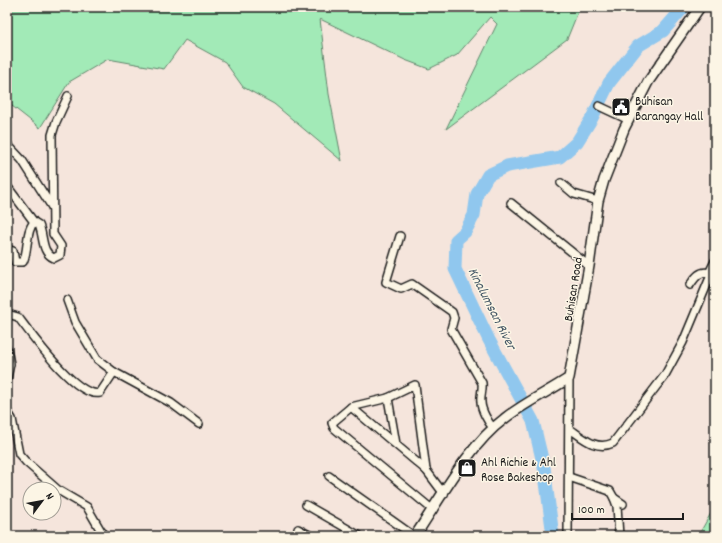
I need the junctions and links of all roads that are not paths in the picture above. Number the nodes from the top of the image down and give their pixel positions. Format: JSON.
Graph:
{"nodes":[{"id":1,"x":700,"y":7,"type":"edge"},
{"id":2,"x":68,"y":96,"type":"dead end"},
{"id":3,"x":599,"y":106,"type":"dead end"},
{"id":4,"x":629,"y":120,"type":"junction"},
{"id":5,"x":7,"y":144,"type":"edge"},
{"id":6,"x":561,"y":182,"type":"dead end"},
{"id":7,"x":7,"y":186,"type":"edge"},
{"id":8,"x":598,"y":201,"type":"junction"},
{"id":9,"x":511,"y":203,"type":"dead end"},
{"id":10,"x":52,"y":207,"type":"junction"},
{"id":11,"x":34,"y":222,"type":"junction"},
{"id":12,"x":400,"y":236,"type":"dead end"},
{"id":13,"x":7,"y":249,"type":"edge"},
{"id":14,"x":715,"y":261,"type":"edge"},
{"id":15,"x":589,"y":266,"type":"junction"},
{"id":16,"x":709,"y":273,"type":"junction"},
{"id":17,"x":690,"y":285,"type":"dead end"},
{"id":18,"x":67,"y":300,"type":"dead end"},
{"id":19,"x":7,"y":317,"type":"edge"},
{"id":20,"x":7,"y":349,"type":"edge"},
{"id":21,"x":114,"y":372,"type":"junction"},
{"id":22,"x":7,"y":378,"type":"edge"},
{"id":23,"x":569,"y":378,"type":"junction"},
{"id":24,"x":388,"y":398,"type":"junction"},
{"id":25,"x":351,"y":407,"type":"junction"},
{"id":26,"x":7,"y":411,"type":"edge"},
{"id":27,"x":199,"y":424,"type":"dead end"},
{"id":28,"x":494,"y":428,"type":"junction"},
{"id":29,"x":570,"y":429,"type":"junction"},
{"id":30,"x":396,"y":444,"type":"junction"},
{"id":31,"x":426,"y":470,"type":"junction"},
{"id":32,"x":329,"y":476,"type":"dead end"},
{"id":33,"x":569,"y":477,"type":"junction"},
{"id":34,"x":444,"y":494,"type":"junction"},
{"id":35,"x":614,"y":498,"type":"junction"},
{"id":36,"x":623,"y":504,"type":"dead end"},
{"id":37,"x":306,"y":505,"type":"dead end"},
{"id":38,"x":433,"y":510,"type":"junction"},
{"id":39,"x":298,"y":529,"type":"dead end"},
{"id":40,"x":107,"y":536,"type":"edge"},
{"id":41,"x":310,"y":536,"type":"edge"},
{"id":42,"x":360,"y":536,"type":"edge"},
{"id":43,"x":415,"y":536,"type":"edge"},
{"id":44,"x":568,"y":536,"type":"edge"},
{"id":45,"x":619,"y":536,"type":"edge"}],
"edges":[{"from":1,"to":4,"type":"street","name":"Buhisan Road"},
{"from":2,"to":10,"type":"street"},
{"from":3,"to":4,"type":"street"},
{"from":4,"to":8,"type":"street","name":"Buhisan Road"},
{"from":5,"to":10,"type":"street"},
{"from":6,"to":8,"type":"street"},
{"from":7,"to":11,"type":"street"},
{"from":8,"to":15,"type":"street","name":"Buhisan Road"},
{"from":9,"to":15,"type":"street"},
{"from":10,"to":11,"type":"street"},
{"from":11,"to":13,"type":"street"},
{"from":12,"to":28,"type":"street"},
{"from":14,"to":16,"type":"street"},
{"from":15,"to":23,"type":"street","name":"Buhisan Road"},
{"from":16,"to":17,"type":"street"},
{"from":16,"to":29,"type":"street"},
{"from":18,"to":21,"type":"street"},
{"from":19,"to":21,"type":"street"},
{"from":20,"to":22,"type":"street"},
{"from":21,"to":27,"type":"street"},
{"from":23,"to":28,"type":"street"},
{"from":23,"to":29,"type":"street"},
{"from":24,"to":25,"type":"street"},
{"from":24,"to":30,"type":"street"},
{"from":24,"to":31,"type":"street"},
{"from":25,"to":30,"type":"street"},
{"from":25,"to":38,"type":"street"},
{"from":26,"to":40,"type":"street"},
{"from":28,"to":34,"type":"street"},
{"from":29,"to":33,"type":"street"},
{"from":30,"to":31,"type":"street"},
{"from":31,"to":34,"type":"street"},
{"from":32,"to":43,"type":"street"},
{"from":33,"to":35,"type":"street"},
{"from":33,"to":44,"type":"street"},
{"from":34,"to":38,"type":"street"},
{"from":35,"to":36,"type":"street"},
{"from":35,"to":45,"type":"street"},
{"from":37,"to":42,"type":"street"},
{"from":38,"to":43,"type":"street"},
{"from":39,"to":41,"type":"street"}]}
